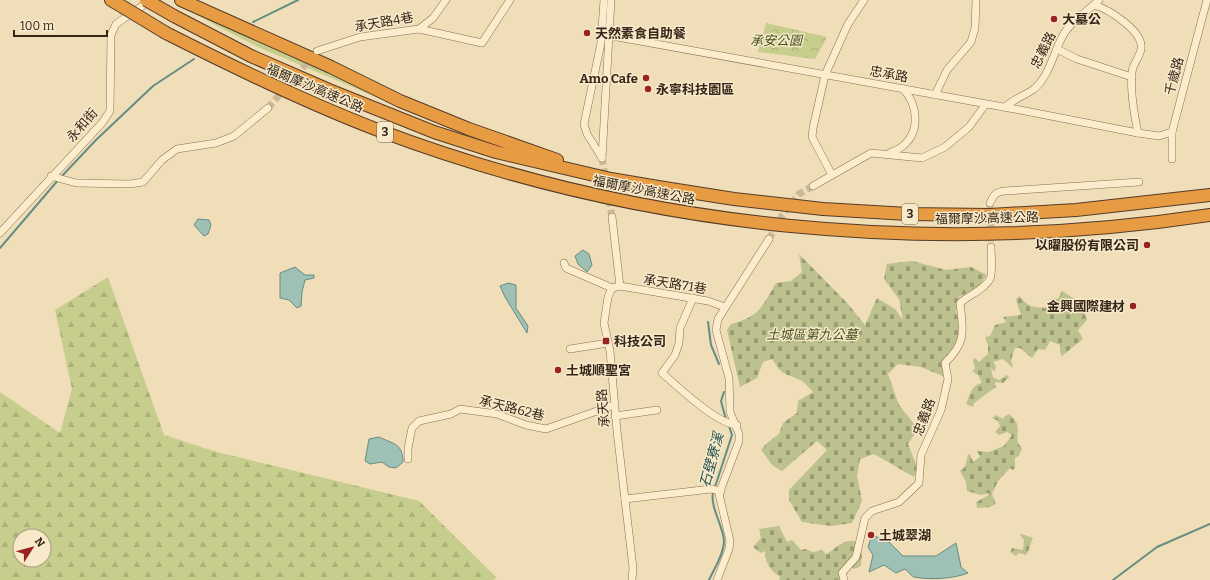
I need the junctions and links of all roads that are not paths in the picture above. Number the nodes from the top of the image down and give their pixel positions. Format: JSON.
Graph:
{"nodes":[{"id":1,"x":111,"y":0,"type":"edge"},
{"id":2,"x":146,"y":0,"type":"edge"},
{"id":3,"x":151,"y":0,"type":"edge"},
{"id":4,"x":181,"y":0,"type":"edge"},
{"id":5,"x":446,"y":0,"type":"edge"},
{"id":6,"x":510,"y":0,"type":"edge"},
{"id":7,"x":604,"y":0,"type":"edge"},
{"id":8,"x":611,"y":0,"type":"edge"},
{"id":9,"x":864,"y":0,"type":"edge"},
{"id":10,"x":976,"y":0,"type":"edge"},
{"id":11,"x":1207,"y":0,"type":"edge"},
{"id":12,"x":1096,"y":3,"type":"edge"},
{"id":13,"x":419,"y":29,"type":"junction"},
{"id":14,"x":605,"y":34,"type":"junction"},
{"id":15,"x":1057,"y":49,"type":"junction"},
{"id":16,"x":317,"y":51,"type":"tunnel mouth"},
{"id":17,"x":825,"y":75,"type":"junction"},
{"id":18,"x":1132,"y":77,"type":"junction"},
{"id":19,"x":902,"y":89,"type":"junction"},
{"id":20,"x":935,"y":94,"type":"junction"},
{"id":21,"x":985,"y":105,"type":"junction"},
{"id":22,"x":1005,"y":107,"type":"junction"},
{"id":23,"x":268,"y":108,"type":"tunnel mouth"},
{"id":24,"x":587,"y":110,"type":"junction"},
{"id":25,"x":603,"y":128,"type":"junction"},
{"id":26,"x":1172,"y":132,"type":"junction"},
{"id":27,"x":1138,"y":134,"type":"junction"},
{"id":28,"x":591,"y":140,"type":"junction"},
{"id":29,"x":602,"y":141,"type":"junction"},
{"id":30,"x":887,"y":154,"type":"junction"},
{"id":31,"x":1172,"y":159,"type":"dead end"},
{"id":32,"x":832,"y":175,"type":"junction"},
{"id":33,"x":600,"y":176,"type":"junction"},
{"id":34,"x":54,"y":177,"type":"junction"},
{"id":35,"x":1139,"y":182,"type":"dead end"},
{"id":36,"x":814,"y":186,"type":"tunnel mouth"},
{"id":37,"x":1210,"y":195,"type":"edge"},
{"id":38,"x":990,"y":202,"type":"dead end"},
{"id":39,"x":1210,"y":215,"type":"edge"},
{"id":40,"x":612,"y":217,"type":"tunnel mouth"},
{"id":41,"x":0,"y":233,"type":"edge"},
{"id":42,"x":769,"y":240,"type":"tunnel mouth"},
{"id":43,"x":991,"y":246,"type":"tunnel mouth"},
{"id":44,"x":564,"y":263,"type":"dead end"},
{"id":45,"x":620,"y":286,"type":"junction"},
{"id":46,"x":612,"y":288,"type":"junction"},
{"id":47,"x":693,"y":298,"type":"junction"},
{"id":48,"x":725,"y":307,"type":"junction"},
{"id":49,"x":608,"y":343,"type":"junction"},
{"id":50,"x":570,"y":349,"type":"dead end"},
{"id":51,"x":614,"y":405,"type":"junction"},
{"id":52,"x":657,"y":410,"type":"dead end"},
{"id":53,"x":615,"y":416,"type":"junction"},
{"id":54,"x":734,"y":425,"type":"junction"},
{"id":55,"x":408,"y":459,"type":"dead end"},
{"id":56,"x":716,"y":490,"type":"junction"},
{"id":57,"x":625,"y":499,"type":"junction"},
{"id":58,"x":632,"y":580,"type":"edge"},
{"id":59,"x":717,"y":580,"type":"edge"},
{"id":60,"x":844,"y":580,"type":"edge"}],
"edges":[{"from":1,"to":39,"type":"highway","name":"福爾摩沙高速公路","number":"3","bridge":true},
{"from":2,"to":33,"type":"highway","name":"福爾摩沙高速公路","number":"3","bridge":true},
{"from":3,"to":34,"type":"street","name":"永和街"},
{"from":4,"to":33,"type":"highway"},
{"from":5,"to":13,"type":"street","name":"承天路4巷"},
{"from":6,"to":13,"type":"street"},
{"from":7,"to":14,"type":"street"},
{"from":8,"to":14,"type":"street"},
{"from":9,"to":17,"type":"street"},
{"from":10,"to":20,"type":"street"},
{"from":11,"to":26,"type":"street","name":"千歲路"},
{"from":12,"to":15,"type":"street","name":"忠義路"},
{"from":12,"to":18,"type":"street"},
{"from":13,"to":16,"type":"street","name":"承天路4巷"},
{"from":14,"to":17,"type":"street","name":"忠承路"},
{"from":14,"to":24,"type":"street"},
{"from":14,"to":25,"type":"street"},
{"from":15,"to":18,"type":"street"},
{"from":15,"to":22,"type":"street","name":"忠義路"},
{"from":17,"to":19,"type":"street","name":"忠承路"},
{"from":17,"to":32,"type":"street"},
{"from":18,"to":27,"type":"street"},
{"from":19,"to":20,"type":"street","name":"忠承路"},
{"from":19,"to":30,"type":"street"},
{"from":20,"to":21,"type":"street","name":"忠承路"},
{"from":21,"to":22,"type":"street","name":"忠承路"},
{"from":21,"to":30,"type":"street"},
{"from":22,"to":27,"type":"street","name":"忠承路"},
{"from":23,"to":34,"type":"street"},
{"from":24,"to":25,"type":"street"},
{"from":24,"to":28,"type":"street"},
{"from":25,"to":29,"type":"street"},
{"from":26,"to":27,"type":"street","name":"忠承路"},
{"from":26,"to":31,"type":"street","name":"千歲路"},
{"from":28,"to":29,"type":"street"},
{"from":28,"to":29,"type":"street"},
{"from":30,"to":32,"type":"street"},
{"from":32,"to":36,"type":"street"},
{"from":33,"to":37,"type":"highway","name":"福爾摩沙高速公路","number":"3"},
{"from":34,"to":41,"type":"street","name":"永和街"},
{"from":35,"to":38,"type":"street"},
{"from":40,"to":45,"type":"street"},
{"from":42,"to":48,"type":"street"},
{"from":43,"to":60,"type":"street","name":"忠義路"},
{"from":44,"to":46,"type":"street"},
{"from":45,"to":46,"type":"street"},
{"from":45,"to":47,"type":"street","name":"承天路71巷"},
{"from":46,"to":49,"type":"street","name":"承天路"},
{"from":47,"to":48,"type":"street","name":"承天路71巷"},
{"from":47,"to":54,"type":"street"},
{"from":48,"to":54,"type":"street"},
{"from":49,"to":50,"type":"street"},
{"from":49,"to":51,"type":"street","name":"承天路"},
{"from":51,"to":53,"type":"street","name":"承天路"},
{"from":51,"to":55,"type":"street","name":"承天路62巷"},
{"from":52,"to":53,"type":"street"},
{"from":53,"to":57,"type":"street","name":"承天路"},
{"from":54,"to":56,"type":"street"},
{"from":56,"to":57,"type":"street"},
{"from":56,"to":59,"type":"street"},
{"from":57,"to":58,"type":"street","name":"承天路"}]}
